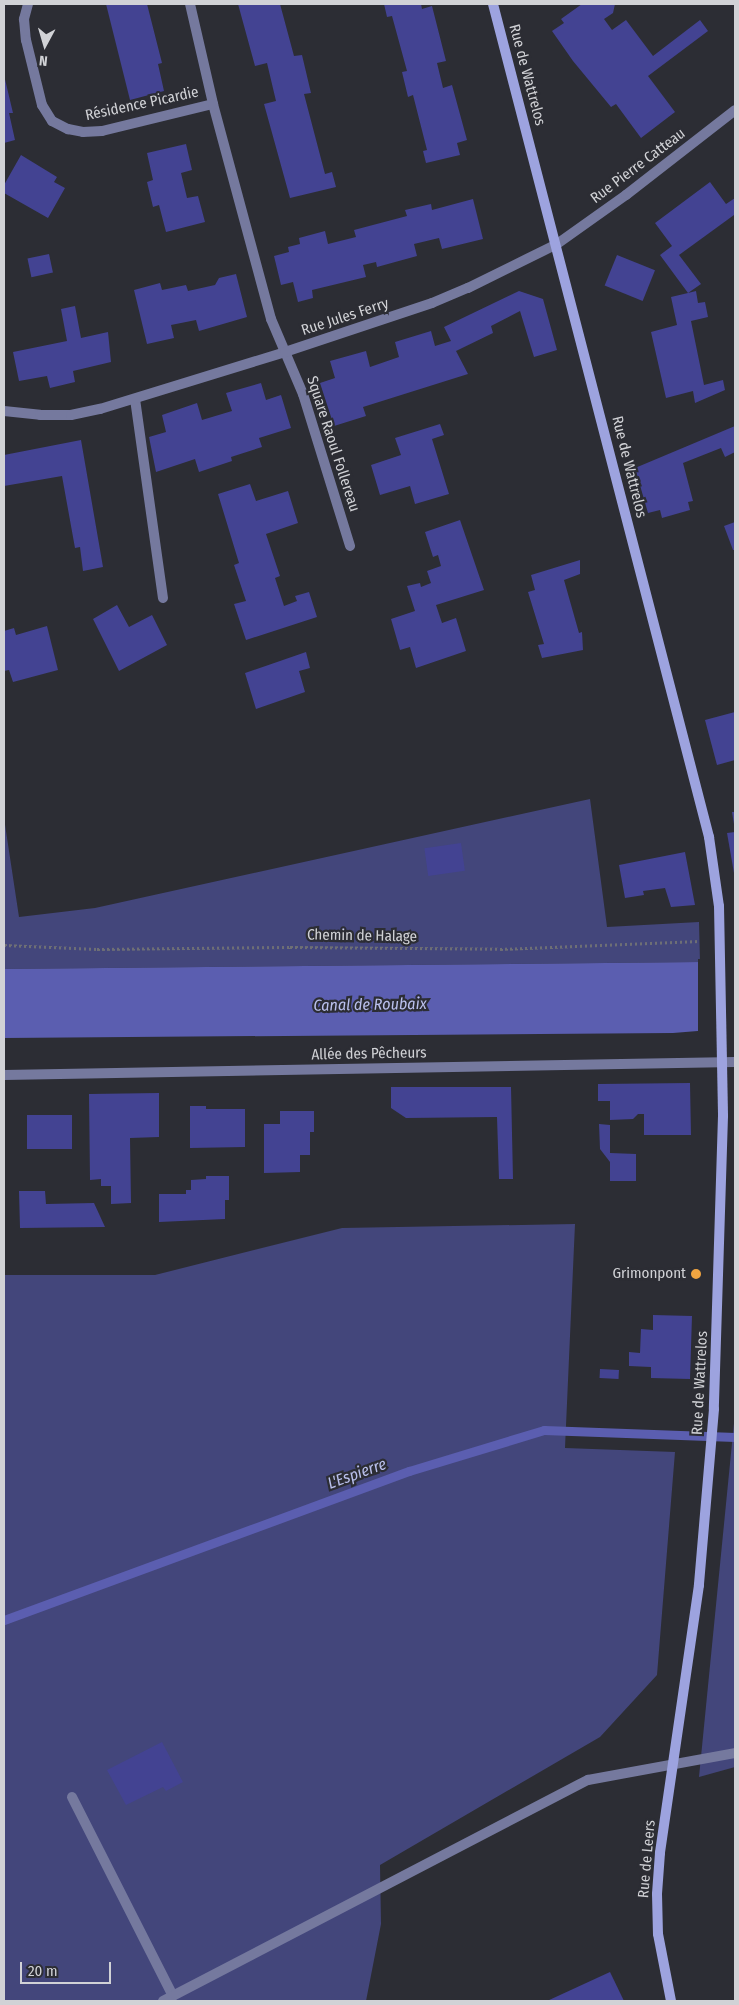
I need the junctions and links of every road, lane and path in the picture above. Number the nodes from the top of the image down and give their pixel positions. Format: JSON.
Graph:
{"nodes":[{"id":1,"x":28,"y":4,"type":"edge"},
{"id":2,"x":190,"y":4,"type":"edge"},
{"id":3,"x":493,"y":4,"type":"edge"},
{"id":4,"x":213,"y":104,"type":"junction"},
{"id":5,"x":735,"y":110,"type":"edge"},
{"id":6,"x":557,"y":244,"type":"junction"},
{"id":7,"x":285,"y":352,"type":"junction"},
{"id":8,"x":135,"y":399,"type":"junction"},
{"id":9,"x":4,"y":411,"type":"edge"},
{"id":10,"x":350,"y":546,"type":"dead end"},
{"id":11,"x":162,"y":598,"type":"dead end"},
{"id":12,"x":720,"y":940,"type":"junction"},
{"id":13,"x":4,"y":945,"type":"edge"},
{"id":14,"x":722,"y":1062,"type":"junction"},
{"id":15,"x":735,"y":1062,"type":"edge"},
{"id":16,"x":4,"y":1075,"type":"edge"},
{"id":17,"x":678,"y":1718,"type":"joint"},
{"id":18,"x":735,"y":1753,"type":"edge"},
{"id":19,"x":672,"y":1766,"type":"junction"},
{"id":20,"x":72,"y":1797,"type":"dead end"},
{"id":21,"x":168,"y":1999,"type":"edge"},
{"id":22,"x":672,"y":2001,"type":"edge"}],
"edges":[{"from":1,"to":4,"type":"street","name":"Résidence Picardie"},
{"from":2,"to":4,"type":"street","name":"Résidence Picardie"},
{"from":3,"to":6,"type":"street","name":"Rue de Wattrelos"},
{"from":4,"to":7,"type":"street","name":"Résidence Picardie"},
{"from":5,"to":6,"type":"street","name":"Rue Pierre Catteau"},
{"from":6,"to":7,"type":"street","name":"Rue Jules Ferry"},
{"from":6,"to":12,"type":"street","name":"Rue de Wattrelos"},
{"from":7,"to":8,"type":"street","name":"Rue Jules Ferry"},
{"from":7,"to":10,"type":"street","name":"Square Raoul Follereau"},
{"from":8,"to":9,"type":"street","name":"Rue Jules Ferry"},
{"from":8,"to":11,"type":"street"},
{"from":12,"to":13,"type":"path","name":"Chemin de Halage"},
{"from":12,"to":14,"type":"street","name":"Rue de Wattrelos"},
{"from":14,"to":15,"type":"street","name":"Allée des Pêcheurs"},
{"from":14,"to":16,"type":"street","name":"Allée des Pêcheurs"},
{"from":14,"to":17,"type":"street","name":"Rue de Wattrelos"},
{"from":17,"to":19,"type":"street","name":"Rue de Leers"},
{"from":18,"to":19,"type":"street"},
{"from":19,"to":21,"type":"street"},
{"from":19,"to":22,"type":"street","name":"Rue de Leers"},
{"from":20,"to":21,"type":"street"}]}
